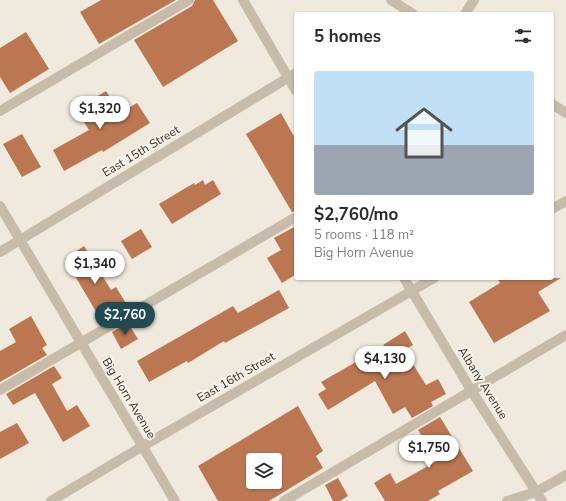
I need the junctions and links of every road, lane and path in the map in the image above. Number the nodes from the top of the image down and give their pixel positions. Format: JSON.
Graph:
{"nodes":[{"id":1,"x":189,"y":0,"type":"edge"},
{"id":2,"x":242,"y":0,"type":"edge"},
{"id":3,"x":391,"y":0,"type":"edge"},
{"id":4,"x":474,"y":0,"type":"edge"},
{"id":5,"x":405,"y":12,"type":"edge"},
{"id":6,"x":466,"y":12,"type":"edge"},
{"id":7,"x":292,"y":75,"type":"edge"},
{"id":8,"x":554,"y":105,"type":"edge"},
{"id":9,"x":0,"y":111,"type":"edge"},
{"id":10,"x":566,"y":113,"type":"edge"},
{"id":11,"x":566,"y":201,"type":"edge"},
{"id":12,"x":0,"y":206,"type":"edge"},
{"id":13,"x":554,"y":208,"type":"edge"},
{"id":14,"x":294,"y":218,"type":"edge"},
{"id":15,"x":20,"y":240,"type":"junction"},
{"id":16,"x":0,"y":252,"type":"edge"},
{"id":17,"x":405,"y":280,"type":"edge"},
{"id":18,"x":431,"y":280,"type":"edge"},
{"id":19,"x":412,"y":291,"type":"junction"},
{"id":20,"x":566,"y":334,"type":"edge"},
{"id":21,"x":81,"y":342,"type":"junction"},
{"id":22,"x":0,"y":390,"type":"edge"},
{"id":23,"x":471,"y":390,"type":"junction"},
{"id":24,"x":143,"y":446,"type":"junction"},
{"id":25,"x":566,"y":475,"type":"edge"},
{"id":26,"x":539,"y":497,"type":"edge"},
{"id":27,"x":51,"y":501,"type":"edge"},
{"id":28,"x":175,"y":501,"type":"edge"},
{"id":29,"x":284,"y":501,"type":"edge"},
{"id":30,"x":507,"y":501,"type":"edge"}],
"edges":[{"from":1,"to":9,"type":"street"},
{"from":2,"to":7,"type":"street"},
{"from":3,"to":5,"type":"street"},
{"from":4,"to":6,"type":"street"},
{"from":7,"to":15,"type":"street","name":"East 15th Street"},
{"from":8,"to":10,"type":"street"},
{"from":11,"to":13,"type":"street"},
{"from":12,"to":15,"type":"street","name":"Big Horn Avenue"},
{"from":14,"to":21,"type":"street"},
{"from":15,"to":16,"type":"street","name":"East 15th Street"},
{"from":15,"to":21,"type":"street","name":"Big Horn Avenue"},
{"from":17,"to":19,"type":"street","name":"Albany Avenue"},
{"from":18,"to":19,"type":"street","name":"East 16th Street"},
{"from":19,"to":23,"type":"street","name":"Albany Avenue"},
{"from":19,"to":24,"type":"street","name":"East 16th Street"},
{"from":20,"to":23,"type":"street"},
{"from":21,"to":22,"type":"street"},
{"from":21,"to":24,"type":"street","name":"Big Horn Avenue"},
{"from":23,"to":26,"type":"street","name":"Albany Avenue"},
{"from":23,"to":29,"type":"street"},
{"from":24,"to":27,"type":"street","name":"East 16th Street"},
{"from":24,"to":28,"type":"street","name":"Big Horn Avenue"},
{"from":25,"to":26,"type":"street"},
{"from":26,"to":30,"type":"street"}]}
